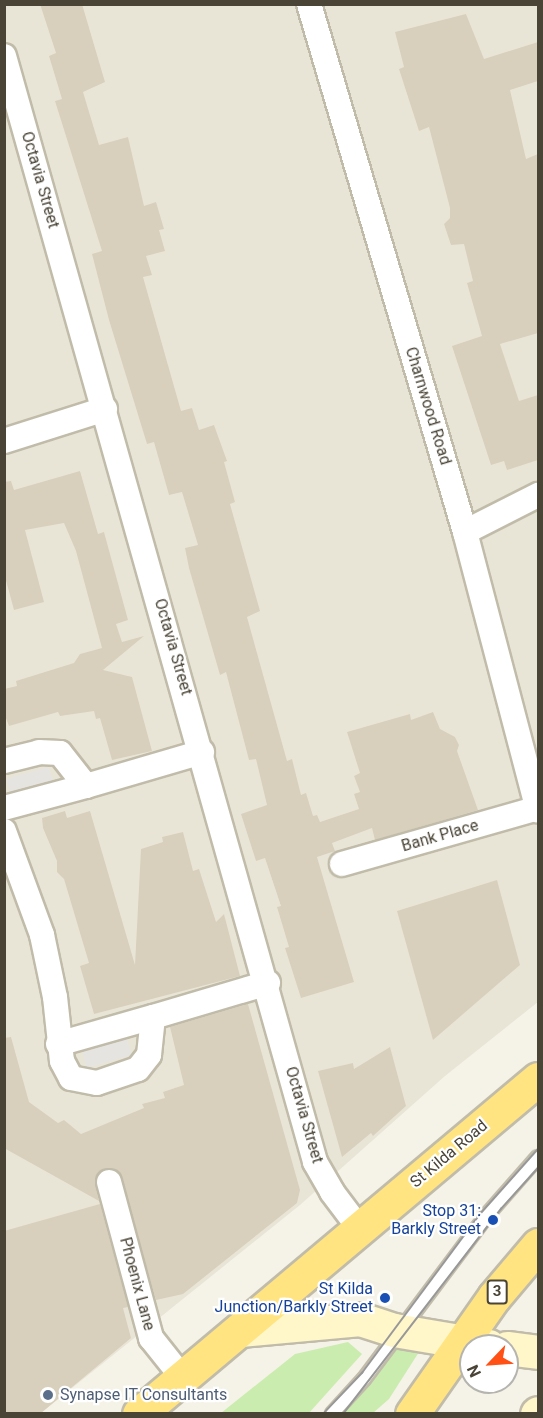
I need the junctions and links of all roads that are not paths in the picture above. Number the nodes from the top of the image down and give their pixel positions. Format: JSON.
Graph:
{"nodes":[{"id":1,"x":309,"y":4,"type":"edge"},
{"id":2,"x":4,"y":56,"type":"edge"},
{"id":3,"x":105,"y":410,"type":"junction"},
{"id":4,"x":4,"y":441,"type":"edge"},
{"id":5,"x":538,"y":495,"type":"edge"},
{"id":6,"x":465,"y":532,"type":"junction"},
{"id":7,"x":202,"y":752,"type":"junction"},
{"id":8,"x":4,"y":761,"type":"edge"},
{"id":9,"x":86,"y":786,"type":"junction"},
{"id":10,"x":4,"y":808,"type":"edge"},
{"id":11,"x":538,"y":809,"type":"edge"},
{"id":12,"x":4,"y":831,"type":"edge"},
{"id":13,"x":342,"y":864,"type":"dead end"},
{"id":14,"x":268,"y":982,"type":"junction"},
{"id":15,"x":153,"y":1017,"type":"junction"},
{"id":16,"x":58,"y":1044,"type":"junction"},
{"id":17,"x":538,"y":1079,"type":"edge"},
{"id":18,"x":538,"y":1157,"type":"edge"},
{"id":19,"x":109,"y":1182,"type":"dead end"},
{"id":20,"x":360,"y":1229,"type":"junction"},
{"id":21,"x":538,"y":1245,"type":"edge"},
{"id":22,"x":240,"y":1330,"type":"junction"},
{"id":23,"x":400,"y":1331,"type":"junction"},
{"id":24,"x":481,"y":1334,"type":"edge"},
{"id":25,"x":459,"y":1341,"type":"edge"},
{"id":26,"x":519,"y":1350,"type":"edge"},
{"id":27,"x":538,"y":1352,"type":"edge"},
{"id":28,"x":459,"y":1362,"type":"edge"},
{"id":29,"x":182,"y":1377,"type":"junction"},
{"id":30,"x":139,"y":1413,"type":"edge"},
{"id":31,"x":332,"y":1413,"type":"edge"},
{"id":32,"x":412,"y":1413,"type":"edge"}],
"edges":[{"from":1,"to":6,"type":"street","name":"Charnwood Road"},
{"from":2,"to":3,"type":"street","name":"Octavia Street"},
{"from":3,"to":4,"type":"street"},
{"from":3,"to":7,"type":"street","name":"Octavia Street"},
{"from":5,"to":6,"type":"street"},
{"from":6,"to":11,"type":"street","name":"Charnwood Road"},
{"from":7,"to":9,"type":"street"},
{"from":7,"to":14,"type":"street","name":"Octavia Street"},
{"from":8,"to":9,"type":"street"},
{"from":9,"to":10,"type":"street"},
{"from":11,"to":13,"type":"street","name":"Bank Place"},
{"from":12,"to":16,"type":"street"},
{"from":14,"to":15,"type":"street"},
{"from":14,"to":20,"type":"street","name":"Octavia Street"},
{"from":15,"to":16,"type":"street"},
{"from":15,"to":16,"type":"street"},
{"from":17,"to":20,"type":"highway","name":"St Kilda Road"},
{"from":18,"to":23,"type":"lane"},
{"from":19,"to":29,"type":"street","name":"Phoenix Lane"},
{"from":20,"to":22,"type":"highway","name":"St Kilda Road"},
{"from":21,"to":24,"type":"highway","number":"3"},
{"from":22,"to":23,"type":"main road"},
{"from":22,"to":29,"type":"highway","name":"St Kilda Road"},
{"from":23,"to":25,"type":"main road"},
{"from":23,"to":31,"type":"lane"},
{"from":26,"to":27,"type":"main road"},
{"from":28,"to":32,"type":"highway","number":"3"},
{"from":29,"to":30,"type":"highway","name":"St Kilda Road"}]}
